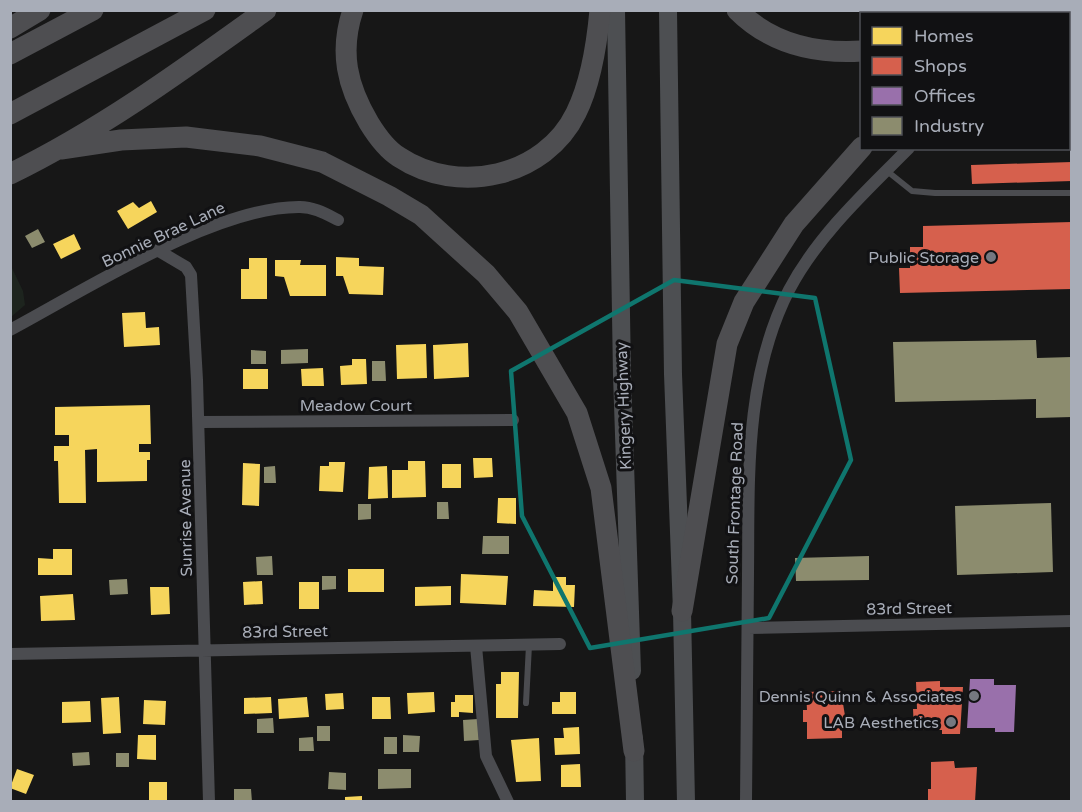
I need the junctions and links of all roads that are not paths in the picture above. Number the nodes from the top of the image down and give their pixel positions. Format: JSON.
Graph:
{"nodes":[{"id":1,"x":93,"y":10,"type":"edge"},
{"id":2,"x":205,"y":10,"type":"edge"},
{"id":3,"x":266,"y":10,"type":"edge"},
{"id":4,"x":353,"y":10,"type":"edge"},
{"id":5,"x":600,"y":10,"type":"edge"},
{"id":6,"x":616,"y":10,"type":"edge"},
{"id":7,"x":668,"y":10,"type":"edge"},
{"id":8,"x":737,"y":10,"type":"edge"},
{"id":9,"x":39,"y":11,"type":"edge"},
{"id":10,"x":10,"y":28,"type":"edge"},
{"id":11,"x":860,"y":51,"type":"edge"},
{"id":12,"x":10,"y":54,"type":"edge"},
{"id":13,"x":10,"y":114,"type":"edge"},
{"id":14,"x":860,"y":148,"type":"edge"},
{"id":15,"x":61,"y":149,"type":"junction"},
{"id":16,"x":907,"y":150,"type":"edge"},
{"id":17,"x":886,"y":171,"type":"junction"},
{"id":18,"x":10,"y":174,"type":"edge"},
{"id":19,"x":1071,"y":193,"type":"edge"},
{"id":20,"x":338,"y":220,"type":"dead end"},
{"id":21,"x":159,"y":251,"type":"junction"},
{"id":22,"x":10,"y":330,"type":"edge"},
{"id":23,"x":513,"y":420,"type":"dead end"},
{"id":24,"x":199,"y":422,"type":"junction"},
{"id":25,"x":682,"y":611,"type":"junction"},
{"id":26,"x":1071,"y":621,"type":"edge"},
{"id":27,"x":747,"y":628,"type":"junction"},
{"id":28,"x":560,"y":644,"type":"dead end"},
{"id":29,"x":528,"y":645,"type":"junction"},
{"id":30,"x":476,"y":646,"type":"junction"},
{"id":31,"x":204,"y":649,"type":"junction"},
{"id":32,"x":10,"y":654,"type":"edge"},
{"id":33,"x":526,"y":703,"type":"dead end"},
{"id":34,"x":634,"y":751,"type":"junction"},
{"id":35,"x":209,"y":801,"type":"edge"},
{"id":36,"x":508,"y":801,"type":"edge"},
{"id":37,"x":635,"y":801,"type":"edge"},
{"id":38,"x":686,"y":801,"type":"edge"},
{"id":39,"x":746,"y":801,"type":"edge"}],
"edges":[{"from":1,"to":12,"type":"highway"},
{"from":2,"to":13,"type":"highway"},
{"from":3,"to":15,"type":"highway"},
{"from":4,"to":5,"type":"highway"},
{"from":6,"to":34,"type":"main road","name":"Kingery Highway"},
{"from":7,"to":25,"type":"main road"},
{"from":8,"to":11,"type":"highway"},
{"from":9,"to":10,"type":"highway"},
{"from":14,"to":25,"type":"highway"},
{"from":15,"to":18,"type":"highway"},
{"from":15,"to":34,"type":"highway"},
{"from":16,"to":17,"type":"street","name":"South Frontage Road"},
{"from":17,"to":19,"type":"lane"},
{"from":17,"to":27,"type":"street","name":"South Frontage Road"},
{"from":20,"to":21,"type":"street","name":"Bonnie Brae Lane"},
{"from":21,"to":22,"type":"street","name":"Bonnie Brae Lane"},
{"from":21,"to":24,"type":"street","name":"Sunrise Avenue"},
{"from":23,"to":24,"type":"street","name":"Meadow Court"},
{"from":24,"to":31,"type":"street","name":"Sunrise Avenue"},
{"from":25,"to":38,"type":"main road"},
{"from":26,"to":27,"type":"street","name":"83rd Street"},
{"from":27,"to":39,"type":"street","name":"South Frontage Road"},
{"from":28,"to":29,"type":"street","name":"83rd Street"},
{"from":29,"to":30,"type":"street","name":"83rd Street"},
{"from":29,"to":33,"type":"lane"},
{"from":30,"to":31,"type":"street","name":"83rd Street"},
{"from":30,"to":36,"type":"street"},
{"from":31,"to":32,"type":"street","name":"83rd Street"},
{"from":31,"to":35,"type":"street","name":"Sunrise Avenue"},
{"from":34,"to":37,"type":"main road","name":"Kingery Highway"}]}
